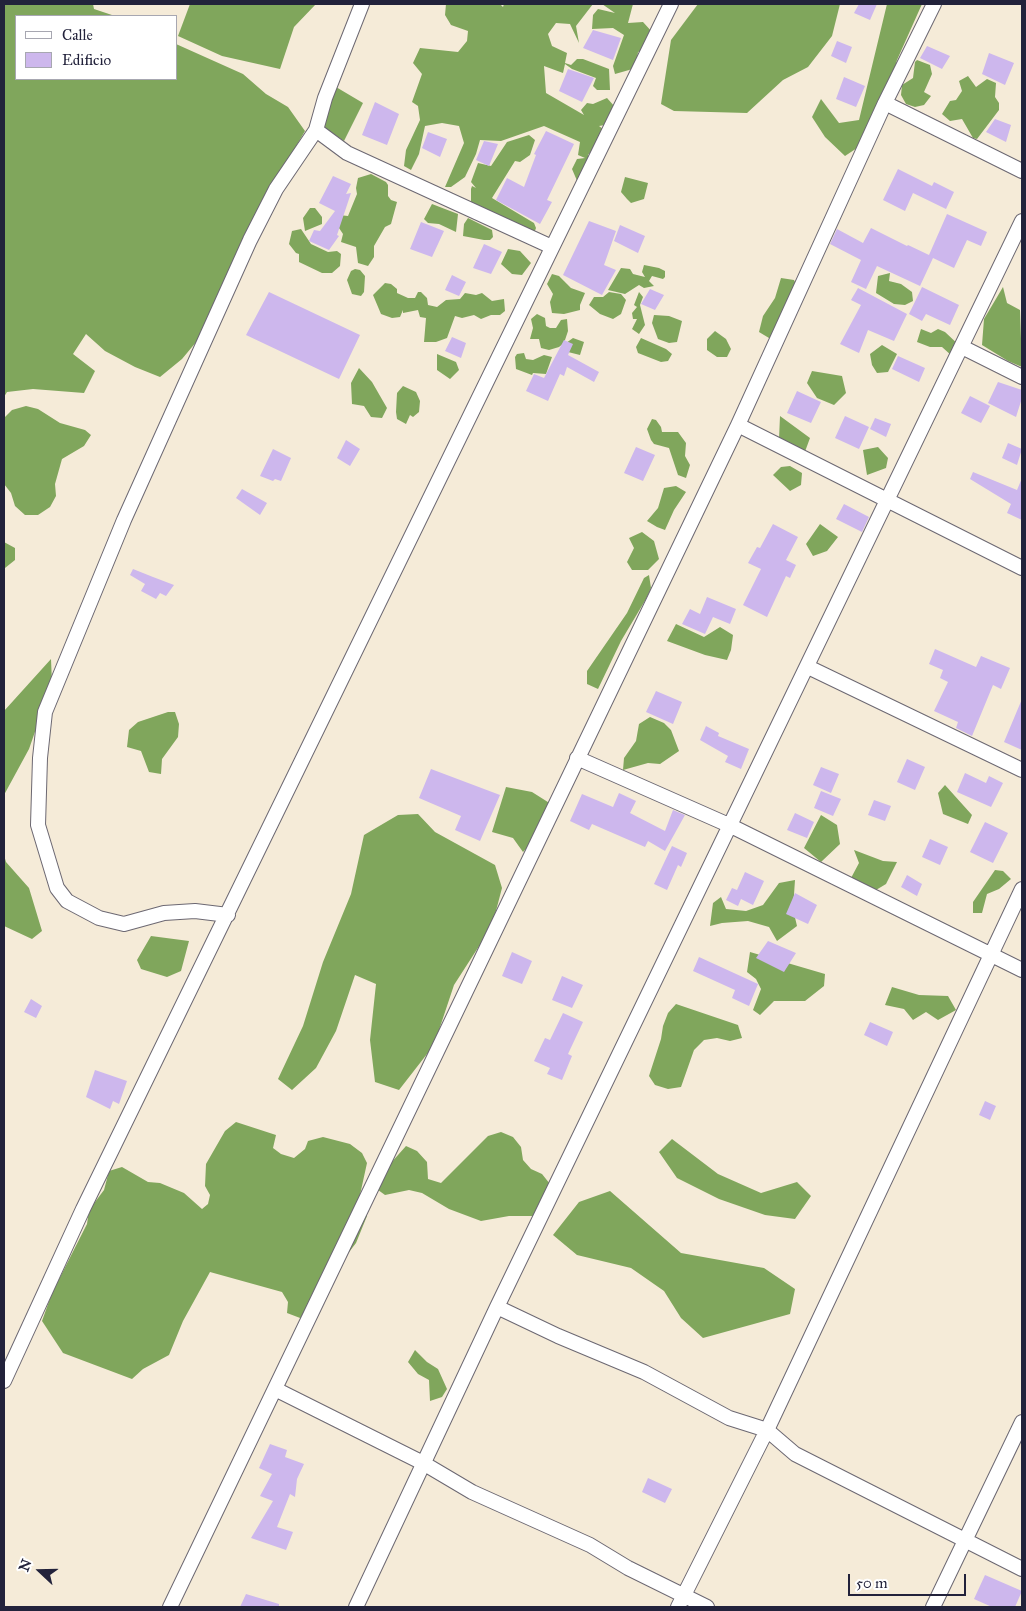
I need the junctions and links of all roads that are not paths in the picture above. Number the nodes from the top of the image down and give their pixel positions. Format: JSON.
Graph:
{"nodes":[{"id":1,"x":362,"y":4,"type":"edge"},
{"id":2,"x":672,"y":4,"type":"edge"},
{"id":3,"x":934,"y":4,"type":"edge"},
{"id":4,"x":885,"y":103,"type":"junction"},
{"id":5,"x":316,"y":130,"type":"junction"},
{"id":6,"x":1022,"y":171,"type":"edge"},
{"id":7,"x":1022,"y":221,"type":"edge"},
{"id":8,"x":552,"y":247,"type":"junction"},
{"id":9,"x":962,"y":348,"type":"junction"},
{"id":10,"x":1022,"y":377,"type":"edge"},
{"id":11,"x":738,"y":425,"type":"junction"},
{"id":12,"x":888,"y":500,"type":"junction"},
{"id":13,"x":1022,"y":568,"type":"edge"},
{"id":14,"x":808,"y":667,"type":"junction"},
{"id":15,"x":577,"y":758,"type":"junction"},
{"id":16,"x":1022,"y":770,"type":"edge"},
{"id":17,"x":731,"y":826,"type":"junction"},
{"id":18,"x":1022,"y":889,"type":"edge"},
{"id":19,"x":228,"y":915,"type":"junction"},
{"id":20,"x":991,"y":956,"type":"junction"},
{"id":21,"x":1022,"y":970,"type":"edge"},
{"id":22,"x":497,"y":1307,"type":"junction"},
{"id":23,"x":4,"y":1381,"type":"edge"},
{"id":24,"x":275,"y":1389,"type":"junction"},
{"id":25,"x":1022,"y":1422,"type":"edge"},
{"id":26,"x":767,"y":1430,"type":"junction"},
{"id":27,"x":423,"y":1463,"type":"junction"},
{"id":28,"x":964,"y":1539,"type":"junction"},
{"id":29,"x":1022,"y":1569,"type":"edge"},
{"id":30,"x":681,"y":1602,"type":"edge"},
{"id":31,"x":170,"y":1607,"type":"edge"},
{"id":32,"x":356,"y":1607,"type":"edge"},
{"id":33,"x":707,"y":1607,"type":"edge"},
{"id":34,"x":933,"y":1607,"type":"edge"}],
"edges":[{"from":1,"to":5,"type":"street"},
{"from":2,"to":8,"type":"street"},
{"from":3,"to":4,"type":"street"},
{"from":4,"to":6,"type":"street"},
{"from":4,"to":11,"type":"street"},
{"from":5,"to":8,"type":"street"},
{"from":5,"to":19,"type":"street"},
{"from":7,"to":9,"type":"street"},
{"from":8,"to":19,"type":"street"},
{"from":9,"to":10,"type":"street"},
{"from":9,"to":12,"type":"street"},
{"from":11,"to":12,"type":"street"},
{"from":11,"to":15,"type":"street"},
{"from":12,"to":13,"type":"street"},
{"from":12,"to":14,"type":"street"},
{"from":14,"to":16,"type":"street"},
{"from":14,"to":17,"type":"street"},
{"from":15,"to":17,"type":"street"},
{"from":15,"to":24,"type":"street"},
{"from":17,"to":20,"type":"street"},
{"from":17,"to":22,"type":"street"},
{"from":18,"to":20,"type":"street"},
{"from":19,"to":23,"type":"street"},
{"from":20,"to":21,"type":"street"},
{"from":20,"to":26,"type":"street"},
{"from":22,"to":26,"type":"street"},
{"from":22,"to":27,"type":"street"},
{"from":24,"to":27,"type":"street"},
{"from":24,"to":31,"type":"street"},
{"from":25,"to":28,"type":"street"},
{"from":26,"to":28,"type":"street"},
{"from":26,"to":30,"type":"street"},
{"from":27,"to":30,"type":"street"},
{"from":27,"to":32,"type":"street"},
{"from":28,"to":29,"type":"street"},
{"from":28,"to":34,"type":"street"},
{"from":30,"to":33,"type":"street"}]}
